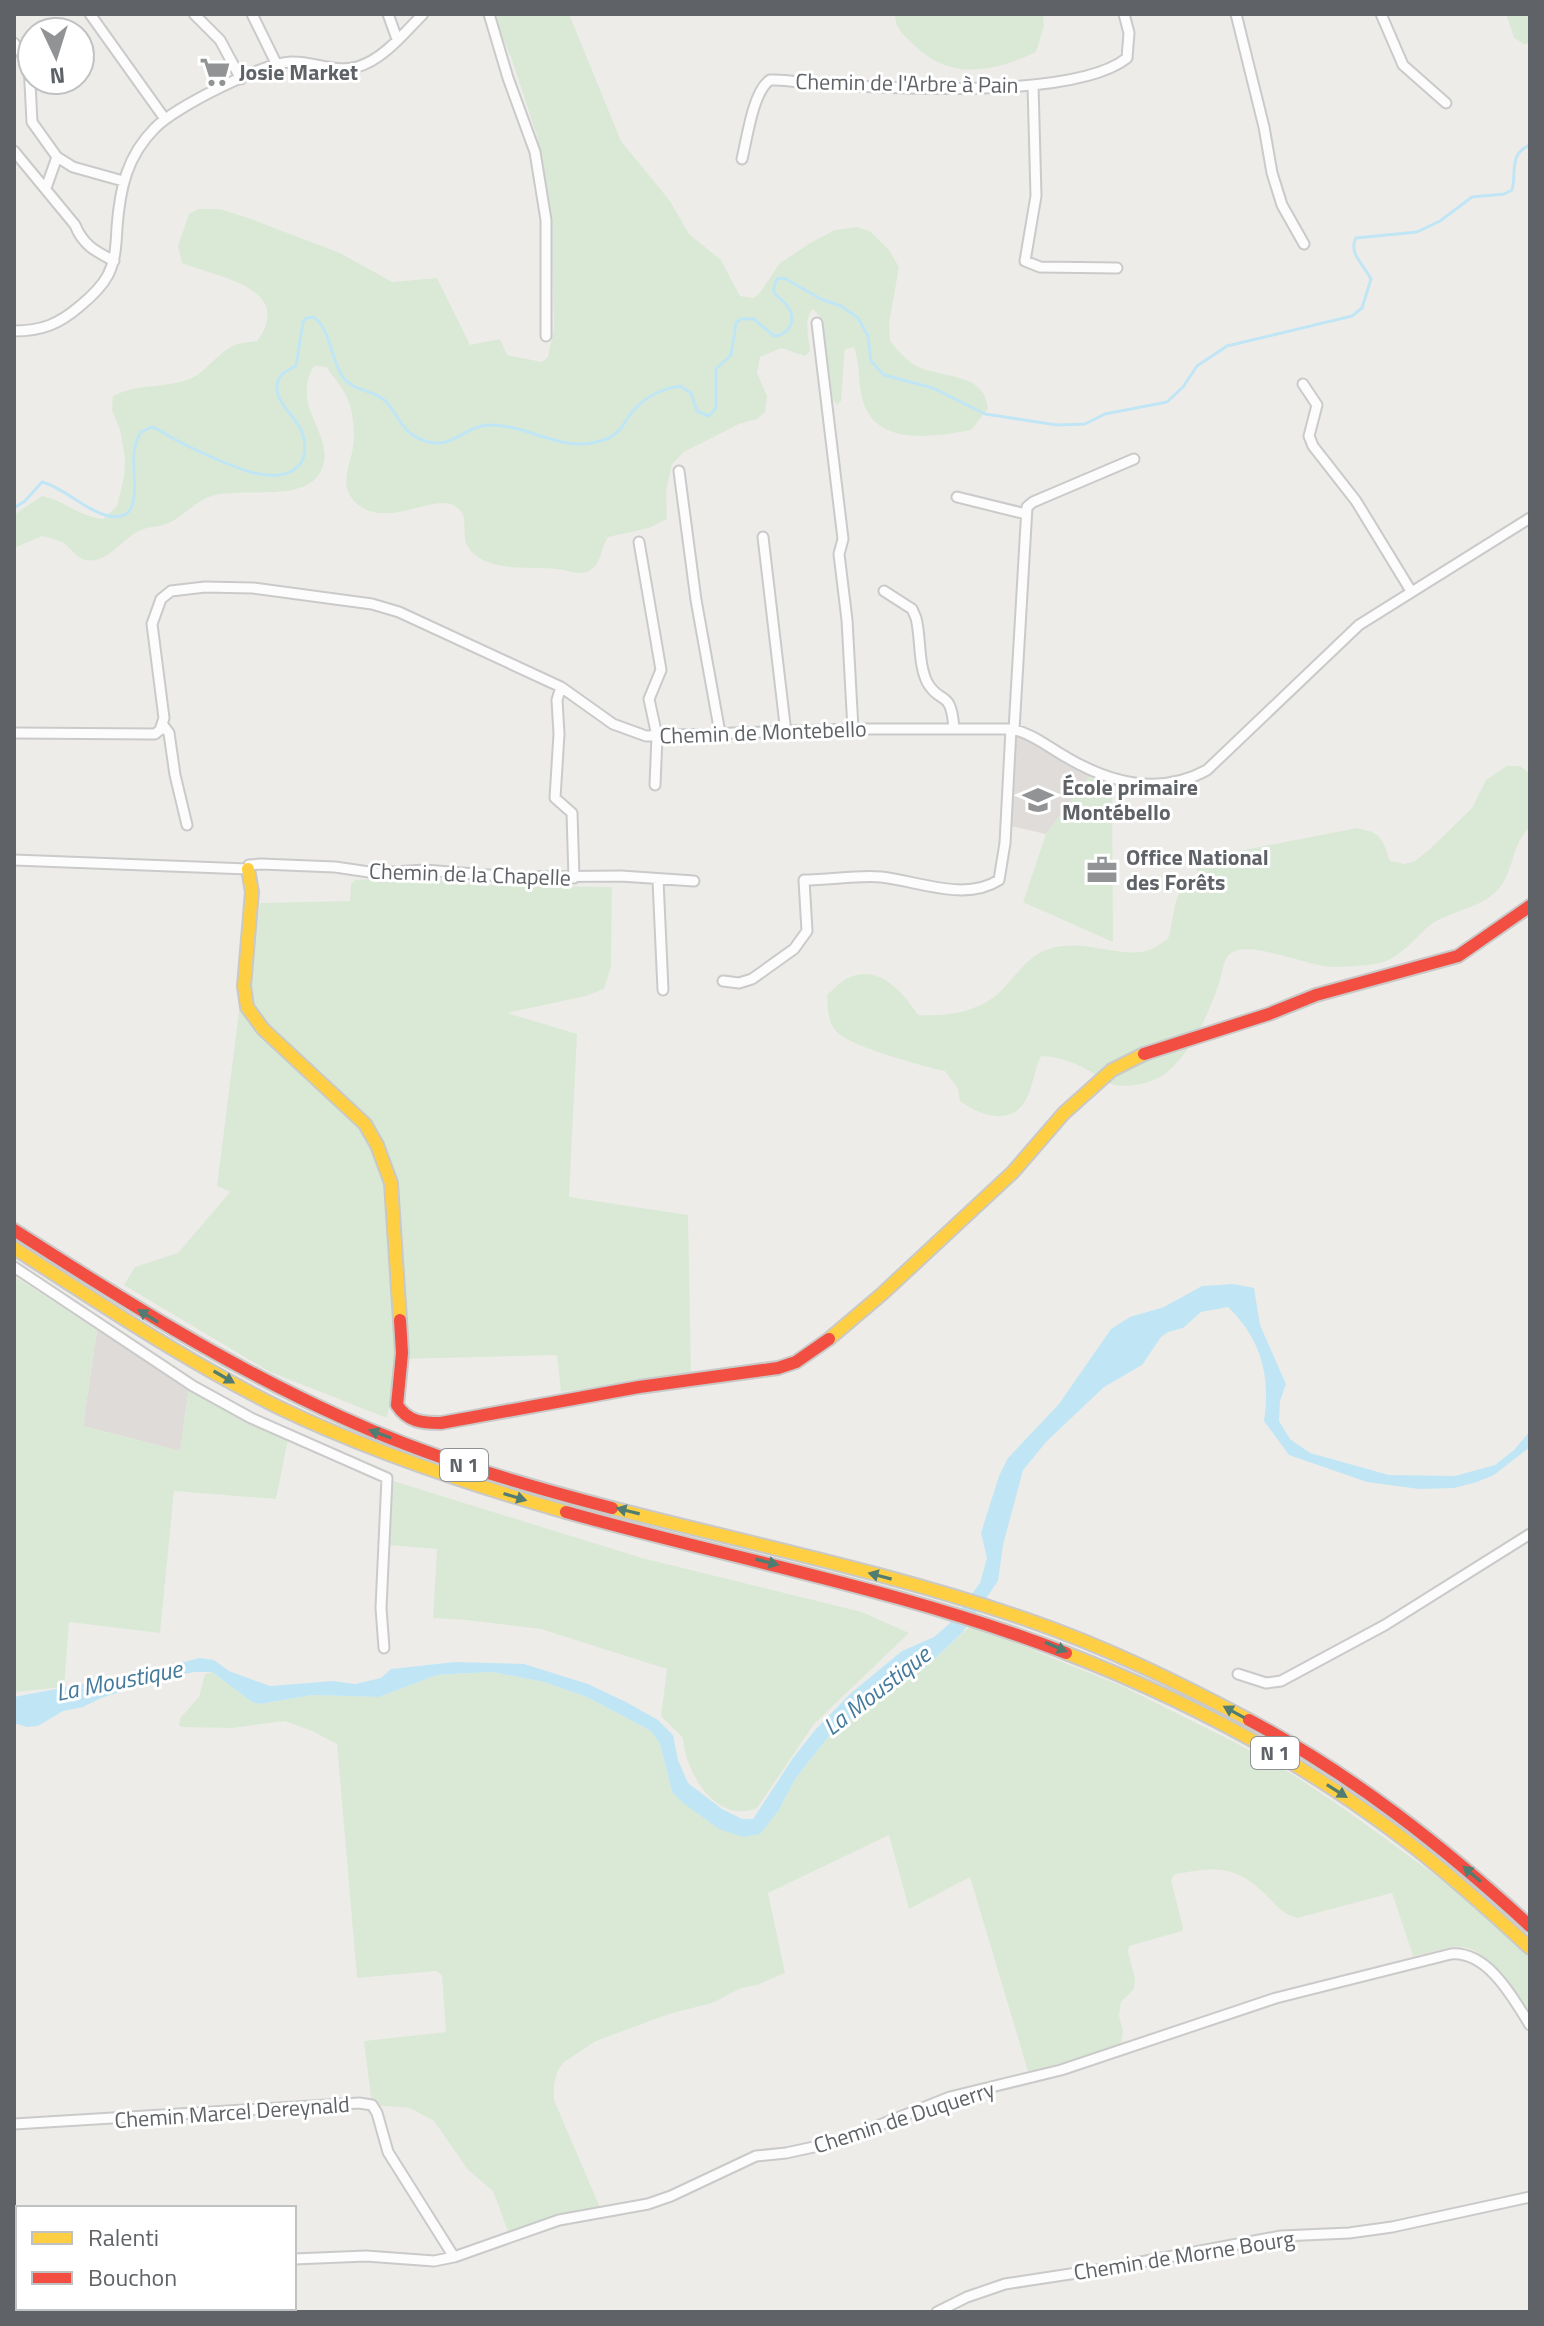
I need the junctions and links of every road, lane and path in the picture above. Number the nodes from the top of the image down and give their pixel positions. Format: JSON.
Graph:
{"nodes":[{"id":1,"x":90,"y":14,"type":"edge"},
{"id":2,"x":194,"y":14,"type":"edge"},
{"id":3,"x":252,"y":14,"type":"edge"},
{"id":4,"x":388,"y":14,"type":"edge"},
{"id":5,"x":423,"y":14,"type":"edge"},
{"id":6,"x":489,"y":14,"type":"edge"},
{"id":7,"x":1124,"y":14,"type":"edge"},
{"id":8,"x":1236,"y":14,"type":"edge"},
{"id":9,"x":1381,"y":14,"type":"edge"},
{"id":10,"x":397,"y":39,"type":"junction"},
{"id":11,"x":14,"y":43,"type":"edge"},
{"id":12,"x":276,"y":63,"type":"junction"},
{"id":13,"x":241,"y":79,"type":"junction"},
{"id":14,"x":1033,"y":85,"type":"junction"},
{"id":15,"x":1446,"y":103,"type":"dead end"},
{"id":16,"x":165,"y":119,"type":"junction"},
{"id":17,"x":14,"y":151,"type":"edge"},
{"id":18,"x":57,"y":157,"type":"junction"},
{"id":19,"x":742,"y":159,"type":"dead end"},
{"id":20,"x":123,"y":181,"type":"junction"},
{"id":21,"x":46,"y":188,"type":"junction"},
{"id":22,"x":1304,"y":244,"type":"dead end"},
{"id":23,"x":114,"y":261,"type":"junction"},
{"id":24,"x":1117,"y":268,"type":"dead end"},
{"id":25,"x":817,"y":323,"type":"dead end"},
{"id":26,"x":14,"y":331,"type":"edge"},
{"id":27,"x":546,"y":336,"type":"dead end"},
{"id":28,"x":1303,"y":384,"type":"dead end"},
{"id":29,"x":1134,"y":459,"type":"dead end"},
{"id":30,"x":679,"y":471,"type":"dead end"},
{"id":31,"x":957,"y":497,"type":"dead end"},
{"id":32,"x":1026,"y":514,"type":"junction"},
{"id":33,"x":1530,"y":518,"type":"edge"},
{"id":34,"x":763,"y":537,"type":"dead end"},
{"id":35,"x":639,"y":542,"type":"dead end"},
{"id":36,"x":884,"y":591,"type":"dead end"},
{"id":37,"x":1411,"y":591,"type":"junction"},
{"id":38,"x":561,"y":687,"type":"junction"},
{"id":39,"x":163,"y":725,"type":"junction"},
{"id":40,"x":853,"y":729,"type":"junction"},
{"id":41,"x":954,"y":729,"type":"junction"},
{"id":42,"x":1013,"y":729,"type":"junction"},
{"id":43,"x":14,"y":733,"type":"edge"},
{"id":44,"x":720,"y":733,"type":"junction"},
{"id":45,"x":786,"y":733,"type":"junction"},
{"id":46,"x":657,"y":736,"type":"junction"},
{"id":47,"x":655,"y":785,"type":"dead end"},
{"id":48,"x":187,"y":825,"type":"dead end"},
{"id":49,"x":14,"y":860,"type":"edge"},
{"id":50,"x":248,"y":869,"type":"junction"},
{"id":51,"x":574,"y":878,"type":"junction"},
{"id":52,"x":658,"y":880,"type":"junction"},
{"id":53,"x":694,"y":881,"type":"dead end"},
{"id":54,"x":1530,"y":906,"type":"edge"},
{"id":55,"x":723,"y":981,"type":"dead end"},
{"id":56,"x":663,"y":990,"type":"dead end"},
{"id":57,"x":14,"y":1230,"type":"edge"},
{"id":58,"x":14,"y":1248,"type":"edge"},
{"id":59,"x":14,"y":1267,"type":"edge"},
{"id":60,"x":1530,"y":1534,"type":"edge"},
{"id":61,"x":384,"y":1648,"type":"dead end"},
{"id":62,"x":1238,"y":1674,"type":"dead end"},
{"id":63,"x":1530,"y":1926,"type":"edge"},
{"id":64,"x":1530,"y":1948,"type":"edge"},
{"id":65,"x":1530,"y":2025,"type":"edge"},
{"id":66,"x":14,"y":2124,"type":"edge"},
{"id":67,"x":1530,"y":2197,"type":"edge"},
{"id":68,"x":454,"y":2257,"type":"junction"},
{"id":69,"x":296,"y":2259,"type":"edge"},
{"id":70,"x":937,"y":2312,"type":"edge"}],
"edges":[{"from":1,"to":16,"type":"street"},
{"from":2,"to":13,"type":"street"},
{"from":3,"to":12,"type":"street"},
{"from":4,"to":10,"type":"street"},
{"from":5,"to":10,"type":"street"},
{"from":6,"to":27,"type":"street"},
{"from":7,"to":14,"type":"street","name":"Chemin de l'Arbre à Pain"},
{"from":8,"to":22,"type":"street"},
{"from":9,"to":15,"type":"street"},
{"from":10,"to":12,"type":"street"},
{"from":11,"to":18,"type":"street"},
{"from":12,"to":13,"type":"street"},
{"from":13,"to":16,"type":"street"},
{"from":14,"to":19,"type":"street","name":"Chemin de l'Arbre à Pain"},
{"from":14,"to":24,"type":"street"},
{"from":16,"to":20,"type":"street"},
{"from":17,"to":21,"type":"street"},
{"from":18,"to":20,"type":"street"},
{"from":18,"to":21,"type":"street"},
{"from":20,"to":23,"type":"street"},
{"from":21,"to":23,"type":"street"},
{"from":23,"to":26,"type":"street"},
{"from":25,"to":40,"type":"street"},
{"from":28,"to":37,"type":"street"},
{"from":29,"to":32,"type":"street"},
{"from":30,"to":44,"type":"street"},
{"from":31,"to":32,"type":"street"},
{"from":32,"to":42,"type":"street"},
{"from":33,"to":37,"type":"street","name":"Chemin de Montebello"},
{"from":34,"to":45,"type":"street"},
{"from":35,"to":46,"type":"street"},
{"from":36,"to":41,"type":"street"},
{"from":37,"to":42,"type":"street","name":"Chemin de Montebello"},
{"from":38,"to":39,"type":"street","name":"Chemin de Montebello"},
{"from":38,"to":46,"type":"street","name":"Chemin de Montebello"},
{"from":38,"to":51,"type":"street"},
{"from":39,"to":43,"type":"street"},
{"from":39,"to":48,"type":"street","name":"Chemin de Montebello"},
{"from":40,"to":41,"type":"street","name":"Chemin de Montebello"},
{"from":40,"to":45,"type":"street","name":"Chemin de Montebello"},
{"from":41,"to":42,"type":"street","name":"Chemin de Montebello"},
{"from":42,"to":55,"type":"street"},
{"from":44,"to":45,"type":"street","name":"Chemin de Montebello"},
{"from":44,"to":46,"type":"street","name":"Chemin de Montebello"},
{"from":46,"to":47,"type":"street"},
{"from":49,"to":50,"type":"street","name":"Chemin de la Chapelle"},
{"from":50,"to":51,"type":"street","name":"Chemin de la Chapelle"},
{"from":50,"to":54,"type":"main road"},
{"from":51,"to":52,"type":"street","name":"Chemin de la Chapelle"},
{"from":52,"to":53,"type":"street","name":"Chemin de la Chapelle"},
{"from":52,"to":56,"type":"street"},
{"from":63,"to":57,"type":"main road","number":"N 1","one_way":true},
{"from":58,"to":64,"type":"main road","number":"N 1","one_way":true},
{"from":59,"to":61,"type":"street"},
{"from":60,"to":62,"type":"street"},
{"from":65,"to":68,"type":"street","name":"Chemin de Duquerry"},
{"from":66,"to":68,"type":"street","name":"Chemin Marcel Dereynald"},
{"from":67,"to":70,"type":"street","name":"Chemin de Morne Bourg"},
{"from":68,"to":69,"type":"street","name":"Chemin de Duquerry"}]}
